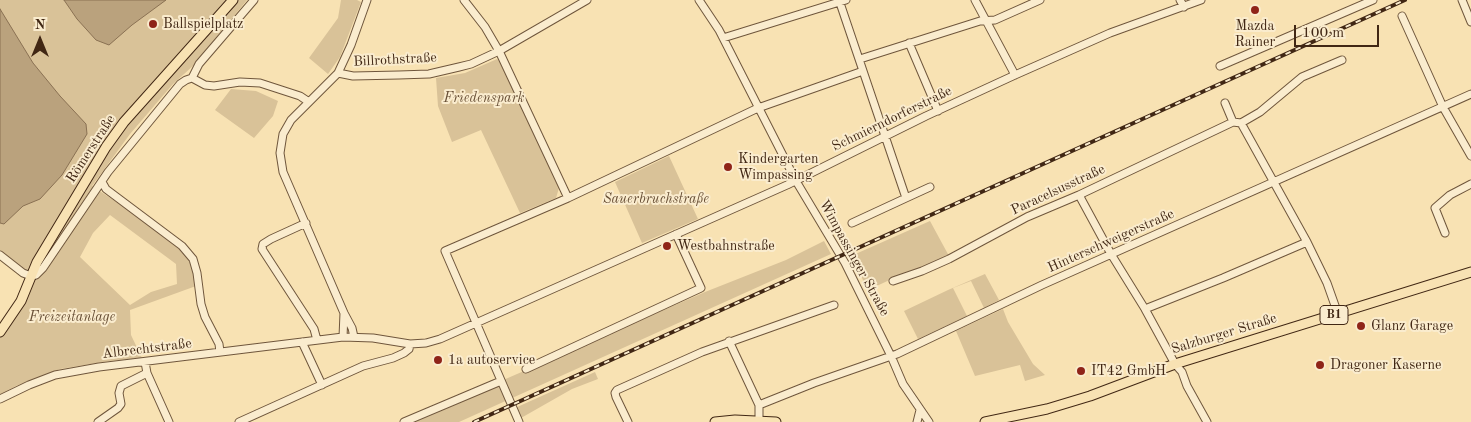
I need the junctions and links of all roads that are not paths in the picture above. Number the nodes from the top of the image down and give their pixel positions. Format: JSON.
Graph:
{"nodes":[{"id":1,"x":233,"y":0,"type":"edge"},
{"id":2,"x":254,"y":0,"type":"edge"},
{"id":3,"x":367,"y":0,"type":"edge"},
{"id":4,"x":464,"y":0,"type":"edge"},
{"id":5,"x":587,"y":0,"type":"edge"},
{"id":6,"x":700,"y":0,"type":"edge"},
{"id":7,"x":975,"y":0,"type":"edge"},
{"id":8,"x":1040,"y":0,"type":"edge"},
{"id":9,"x":1201,"y":0,"type":"edge"},
{"id":10,"x":1373,"y":0,"type":"edge"},
{"id":11,"x":1462,"y":0,"type":"edge"},
{"id":12,"x":842,"y":1,"type":"edge"},
{"id":13,"x":1182,"y":4,"type":"edge"},
{"id":14,"x":1402,"y":16,"type":"dead end"},
{"id":15,"x":987,"y":21,"type":"junction"},
{"id":16,"x":1471,"y":22,"type":"edge"},
{"id":17,"x":723,"y":38,"type":"junction"},
{"id":18,"x":909,"y":43,"type":"junction"},
{"id":19,"x":499,"y":51,"type":"junction"},
{"id":20,"x":860,"y":59,"type":"junction"},
{"id":21,"x":1342,"y":60,"type":"dead end"},
{"id":22,"x":1220,"y":66,"type":"dead end"},
{"id":23,"x":863,"y":71,"type":"junction"},
{"id":24,"x":338,"y":73,"type":"junction"},
{"id":25,"x":1015,"y":75,"type":"junction"},
{"id":26,"x":192,"y":78,"type":"junction"},
{"id":27,"x":1471,"y":94,"type":"edge"},
{"id":28,"x":309,"y":102,"type":"junction"},
{"id":29,"x":1225,"y":103,"type":"dead end"},
{"id":30,"x":1443,"y":107,"type":"junction"},
{"id":31,"x":758,"y":108,"type":"junction"},
{"id":32,"x":938,"y":110,"type":"junction"},
{"id":33,"x":1233,"y":122,"type":"junction"},
{"id":34,"x":1241,"y":123,"type":"junction"},
{"id":35,"x":885,"y":136,"type":"junction"},
{"id":36,"x":1470,"y":151,"type":"edge"},
{"id":37,"x":796,"y":181,"type":"junction"},
{"id":38,"x":102,"y":182,"type":"junction"},
{"id":39,"x":1274,"y":182,"type":"junction"},
{"id":40,"x":1471,"y":184,"type":"edge"},
{"id":41,"x":930,"y":187,"type":"dead end"},
{"id":42,"x":1079,"y":195,"type":"junction"},
{"id":43,"x":568,"y":198,"type":"junction"},
{"id":44,"x":906,"y":198,"type":"junction"},
{"id":45,"x":306,"y":223,"type":"junction"},
{"id":46,"x":852,"y":223,"type":"dead end"},
{"id":47,"x":1445,"y":233,"type":"dead end"},
{"id":48,"x":676,"y":234,"type":"junction"},
{"id":49,"x":1307,"y":242,"type":"junction"},
{"id":50,"x":1111,"y":254,"type":"junction"},
{"id":51,"x":0,"y":255,"type":"edge"},
{"id":52,"x":1471,"y":272,"type":"edge"},
{"id":53,"x":31,"y":276,"type":"junction"},
{"id":54,"x":893,"y":281,"type":"dead end"},
{"id":55,"x":834,"y":305,"type":"dead end"},
{"id":56,"x":1145,"y":309,"type":"junction"},
{"id":57,"x":344,"y":313,"type":"junction"},
{"id":58,"x":1338,"y":314,"type":"junction"},
{"id":59,"x":477,"y":323,"type":"junction"},
{"id":60,"x":0,"y":332,"type":"edge"},
{"id":61,"x":343,"y":337,"type":"junction"},
{"id":62,"x":354,"y":337,"type":"junction"},
{"id":63,"x":317,"y":340,"type":"junction"},
{"id":64,"x":729,"y":341,"type":"junction"},
{"id":65,"x":302,"y":342,"type":"junction"},
{"id":66,"x":410,"y":344,"type":"junction"},
{"id":67,"x":220,"y":352,"type":"junction"},
{"id":68,"x":891,"y":356,"type":"junction"},
{"id":69,"x":145,"y":362,"type":"junction"},
{"id":70,"x":1175,"y":364,"type":"junction"},
{"id":71,"x":526,"y":369,"type":"dead end"},
{"id":72,"x":147,"y":373,"type":"junction"},
{"id":73,"x":500,"y":381,"type":"junction"},
{"id":74,"x":322,"y":385,"type":"junction"},
{"id":75,"x":0,"y":399,"type":"edge"},
{"id":76,"x":759,"y":405,"type":"junction"},
{"id":77,"x":920,"y":410,"type":"junction"},
{"id":78,"x":759,"y":420,"type":"junction"},
{"id":79,"x":98,"y":422,"type":"edge"},
{"id":80,"x":169,"y":422,"type":"edge"},
{"id":81,"x":240,"y":422,"type":"edge"},
{"id":82,"x":404,"y":422,"type":"edge"},
{"id":83,"x":519,"y":422,"type":"edge"},
{"id":84,"x":628,"y":422,"type":"edge"},
{"id":85,"x":715,"y":422,"type":"edge"},
{"id":86,"x":776,"y":422,"type":"edge"},
{"id":87,"x":916,"y":422,"type":"edge"},
{"id":88,"x":930,"y":422,"type":"edge"},
{"id":89,"x":985,"y":422,"type":"edge"},
{"id":90,"x":1208,"y":422,"type":"edge"}],
"edges":[{"from":1,"to":53,"type":"main road","name":"Römerstraße"},
{"from":2,"to":26,"type":"street"},
{"from":3,"to":24,"type":"street"},
{"from":4,"to":19,"type":"street"},
{"from":5,"to":19,"type":"street","name":"Billrothstraße"},
{"from":6,"to":17,"type":"street","name":"Wimpassinger Straße"},
{"from":7,"to":15,"type":"street"},
{"from":8,"to":15,"type":"street"},
{"from":9,"to":13,"type":"street","name":"Schmierndorferstraße"},
{"from":10,"to":22,"type":"street"},
{"from":11,"to":16,"type":"street"},
{"from":12,"to":17,"type":"street"},
{"from":12,"to":20,"type":"street"},
{"from":13,"to":25,"type":"street","name":"Schmierndorferstraße"},
{"from":14,"to":30,"type":"street"},
{"from":15,"to":18,"type":"street"},
{"from":15,"to":25,"type":"street"},
{"from":17,"to":31,"type":"street","name":"Wimpassinger Straße"},
{"from":18,"to":20,"type":"street"},
{"from":18,"to":32,"type":"street"},
{"from":19,"to":24,"type":"street","name":"Billrothstraße"},
{"from":19,"to":43,"type":"street"},
{"from":20,"to":23,"type":"street"},
{"from":21,"to":34,"type":"street"},
{"from":23,"to":31,"type":"street"},
{"from":23,"to":35,"type":"street"},
{"from":24,"to":28,"type":"street"},
{"from":25,"to":32,"type":"street","name":"Schmierndorferstraße"},
{"from":26,"to":28,"type":"street"},
{"from":26,"to":38,"type":"street"},
{"from":27,"to":30,"type":"street","name":"Hinterschweigerstraße"},
{"from":28,"to":45,"type":"street"},
{"from":29,"to":33,"type":"street"},
{"from":30,"to":36,"type":"street"},
{"from":30,"to":39,"type":"street","name":"Hinterschweigerstraße"},
{"from":31,"to":37,"type":"street","name":"Wimpassinger Straße"},
{"from":31,"to":43,"type":"street"},
{"from":32,"to":35,"type":"street","name":"Schmierndorferstraße"},
{"from":33,"to":34,"type":"street"},
{"from":33,"to":42,"type":"street","name":"Paracelsusstraße"},
{"from":34,"to":39,"type":"street"},
{"from":35,"to":37,"type":"street","name":"Schmierndorferstraße"},
{"from":35,"to":44,"type":"street"},
{"from":37,"to":48,"type":"street","name":"Schmierndorferstraße"},
{"from":37,"to":68,"type":"street","name":"Wimpassinger Straße"},
{"from":38,"to":53,"type":"street"},
{"from":38,"to":67,"type":"street"},
{"from":39,"to":49,"type":"street"},
{"from":39,"to":50,"type":"street","name":"Hinterschweigerstraße"},
{"from":40,"to":47,"type":"street"},
{"from":41,"to":44,"type":"street"},
{"from":42,"to":50,"type":"street"},
{"from":42,"to":54,"type":"street","name":"Paracelsusstraße"},
{"from":43,"to":59,"type":"street"},
{"from":44,"to":46,"type":"street"},
{"from":45,"to":57,"type":"street"},
{"from":45,"to":63,"type":"street"},
{"from":48,"to":59,"type":"street","name":"Schmierndorferstraße"},
{"from":48,"to":71,"type":"street"},
{"from":49,"to":56,"type":"street"},
{"from":49,"to":58,"type":"street"},
{"from":50,"to":56,"type":"street"},
{"from":50,"to":68,"type":"street","name":"Hinterschweigerstraße"},
{"from":51,"to":53,"type":"street"},
{"from":52,"to":58,"type":"main road","name":"Salzburger Straße","number":"B1"},
{"from":53,"to":60,"type":"main road","name":"Römerstraße"},
{"from":55,"to":64,"type":"street"},
{"from":56,"to":70,"type":"street"},
{"from":57,"to":61,"type":"street"},
{"from":57,"to":62,"type":"street"},
{"from":58,"to":70,"type":"main road","name":"Salzburger Straße","number":"B1"},
{"from":59,"to":66,"type":"street","name":"Albrechtstraße"},
{"from":59,"to":73,"type":"street"},
{"from":61,"to":62,"type":"street","name":"Albrechtstraße"},
{"from":61,"to":63,"type":"street","name":"Albrechtstraße"},
{"from":62,"to":66,"type":"street","name":"Albrechtstraße"},
{"from":63,"to":65,"type":"street","name":"Albrechtstraße"},
{"from":64,"to":76,"type":"street"},
{"from":64,"to":84,"type":"street"},
{"from":65,"to":67,"type":"street","name":"Albrechtstraße"},
{"from":65,"to":74,"type":"street"},
{"from":66,"to":74,"type":"street"},
{"from":67,"to":69,"type":"street","name":"Albrechtstraße"},
{"from":68,"to":76,"type":"street","name":"Hinterschweigerstraße"},
{"from":68,"to":77,"type":"street","name":"Wimpassinger Straße"},
{"from":69,"to":72,"type":"street"},
{"from":69,"to":75,"type":"street","name":"Albrechtstraße"},
{"from":70,"to":89,"type":"main road","name":"Salzburger Straße","number":"B1"},
{"from":70,"to":90,"type":"street"},
{"from":72,"to":79,"type":"street"},
{"from":72,"to":80,"type":"street"},
{"from":73,"to":82,"type":"street"},
{"from":73,"to":83,"type":"street"},
{"from":74,"to":81,"type":"street"},
{"from":76,"to":78,"type":"street"},
{"from":77,"to":87,"type":"street"},
{"from":77,"to":88,"type":"street","name":"Wimpassinger Straße"},
{"from":78,"to":85,"type":"main road"},
{"from":78,"to":86,"type":"main road"}]}
